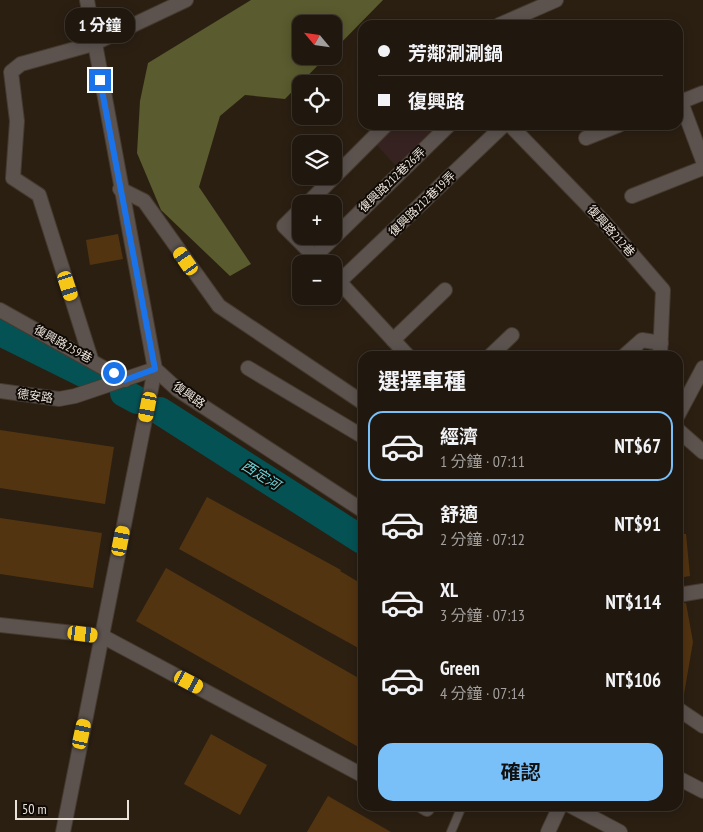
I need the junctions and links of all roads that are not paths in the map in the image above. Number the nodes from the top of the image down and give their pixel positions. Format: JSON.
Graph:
{"nodes":[{"id":1,"x":87,"y":0,"type":"edge"},
{"id":2,"x":186,"y":0,"type":"edge"},
{"id":3,"x":556,"y":0,"type":"edge"},
{"id":4,"x":510,"y":20,"type":"edge"},
{"id":5,"x":93,"y":44,"type":"junction"},
{"id":6,"x":703,"y":93,"type":"edge"},
{"id":7,"x":683,"y":100,"type":"edge"},
{"id":8,"x":683,"y":112,"type":"edge"},
{"id":9,"x":381,"y":130,"type":"edge"},
{"id":10,"x":444,"y":130,"type":"edge"},
{"id":11,"x":499,"y":130,"type":"edge"},
{"id":12,"x":515,"y":130,"type":"edge"},
{"id":13,"x":606,"y":130,"type":"edge"},
{"id":14,"x":586,"y":138,"type":"dead end"},
{"id":15,"x":703,"y":161,"type":"edge"},
{"id":16,"x":703,"y":168,"type":"edge"},
{"id":17,"x":120,"y":189,"type":"junction"},
{"id":18,"x":316,"y":195,"type":"edge"},
{"id":19,"x":632,"y":196,"type":"dead end"},
{"id":20,"x":292,"y":218,"type":"edge"},
{"id":21,"x":292,"y":234,"type":"edge"},
{"id":22,"x":303,"y":245,"type":"edge"},
{"id":23,"x":313,"y":255,"type":"edge"},
{"id":24,"x":323,"y":255,"type":"edge"},
{"id":25,"x":342,"y":274,"type":"edge"},
{"id":26,"x":342,"y":285,"type":"edge"},
{"id":27,"x":445,"y":290,"type":"dead end"},
{"id":28,"x":0,"y":310,"type":"edge"},
{"id":29,"x":512,"y":335,"type":"dead end"},
{"id":30,"x":393,"y":340,"type":"junction"},
{"id":31,"x":661,"y":350,"type":"edge"},
{"id":32,"x":403,"y":351,"type":"edge"},
{"id":33,"x":495,"y":351,"type":"edge"},
{"id":34,"x":630,"y":351,"type":"edge"},
{"id":35,"x":91,"y":359,"type":"junction"},
{"id":36,"x":248,"y":368,"type":"dead end"},
{"id":37,"x":155,"y":369,"type":"junction"},
{"id":38,"x":701,"y":377,"type":"edge"},
{"id":39,"x":125,"y":380,"type":"junction"},
{"id":40,"x":0,"y":391,"type":"edge"},
{"id":41,"x":358,"y":399,"type":"edge"},
{"id":42,"x":683,"y":407,"type":"edge"},
{"id":43,"x":358,"y":434,"type":"edge"},
{"id":44,"x":683,"y":434,"type":"edge"},
{"id":45,"x":703,"y":452,"type":"edge"},
{"id":46,"x":358,"y":507,"type":"edge"},
{"id":47,"x":703,"y":591,"type":"edge"},
{"id":48,"x":683,"y":595,"type":"edge"},
{"id":49,"x":0,"y":625,"type":"edge"},
{"id":50,"x":102,"y":636,"type":"junction"},
{"id":51,"x":683,"y":712,"type":"edge"},
{"id":52,"x":703,"y":726,"type":"edge"},
{"id":53,"x":358,"y":773,"type":"edge"},
{"id":54,"x":683,"y":780,"type":"edge"},
{"id":55,"x":703,"y":790,"type":"edge"},
{"id":56,"x":460,"y":811,"type":"edge"},
{"id":57,"x":558,"y":811,"type":"edge"},
{"id":58,"x":580,"y":811,"type":"edge"},
{"id":59,"x":63,"y":832,"type":"edge"},
{"id":60,"x":451,"y":832,"type":"edge"},
{"id":61,"x":548,"y":832,"type":"edge"},
{"id":62,"x":620,"y":832,"type":"edge"}],
"edges":[{"from":1,"to":5,"type":"street"},
{"from":2,"to":5,"type":"street"},
{"from":3,"to":4,"type":"street"},
{"from":5,"to":17,"type":"street"},
{"from":5,"to":35,"type":"street"},
{"from":6,"to":7,"type":"street"},
{"from":8,"to":15,"type":"street"},
{"from":9,"to":18,"type":"street"},
{"from":10,"to":24,"type":"street","name":"復興路212巷26弄"},
{"from":11,"to":25,"type":"street","name":"復興路212巷19弄"},
{"from":12,"to":31,"type":"street","name":"復興路212巷"},
{"from":13,"to":14,"type":"street"},
{"from":16,"to":19,"type":"street"},
{"from":17,"to":37,"type":"street"},
{"from":17,"to":41,"type":"street"},
{"from":20,"to":21,"type":"street"},
{"from":22,"to":23,"type":"street"},
{"from":26,"to":30,"type":"street"},
{"from":27,"to":30,"type":"street"},
{"from":28,"to":35,"type":"street","name":"復興路259巷"},
{"from":29,"to":33,"type":"street"},
{"from":30,"to":32,"type":"street"},
{"from":31,"to":34,"type":"street"},
{"from":35,"to":39,"type":"street","name":"復興路259巷"},
{"from":36,"to":43,"type":"street"},
{"from":37,"to":39,"type":"street","name":"德安路"},
{"from":37,"to":46,"type":"street","name":"復興路"},
{"from":37,"to":50,"type":"street"},
{"from":38,"to":42,"type":"street"},
{"from":39,"to":40,"type":"street","name":"德安路"},
{"from":44,"to":45,"type":"street"},
{"from":47,"to":48,"type":"street"},
{"from":49,"to":50,"type":"street"},
{"from":50,"to":53,"type":"street"},
{"from":50,"to":59,"type":"street"},
{"from":51,"to":52,"type":"street"},
{"from":54,"to":55,"type":"street"},
{"from":56,"to":60,"type":"lane"},
{"from":57,"to":61,"type":"street"},
{"from":58,"to":62,"type":"street"}]}
